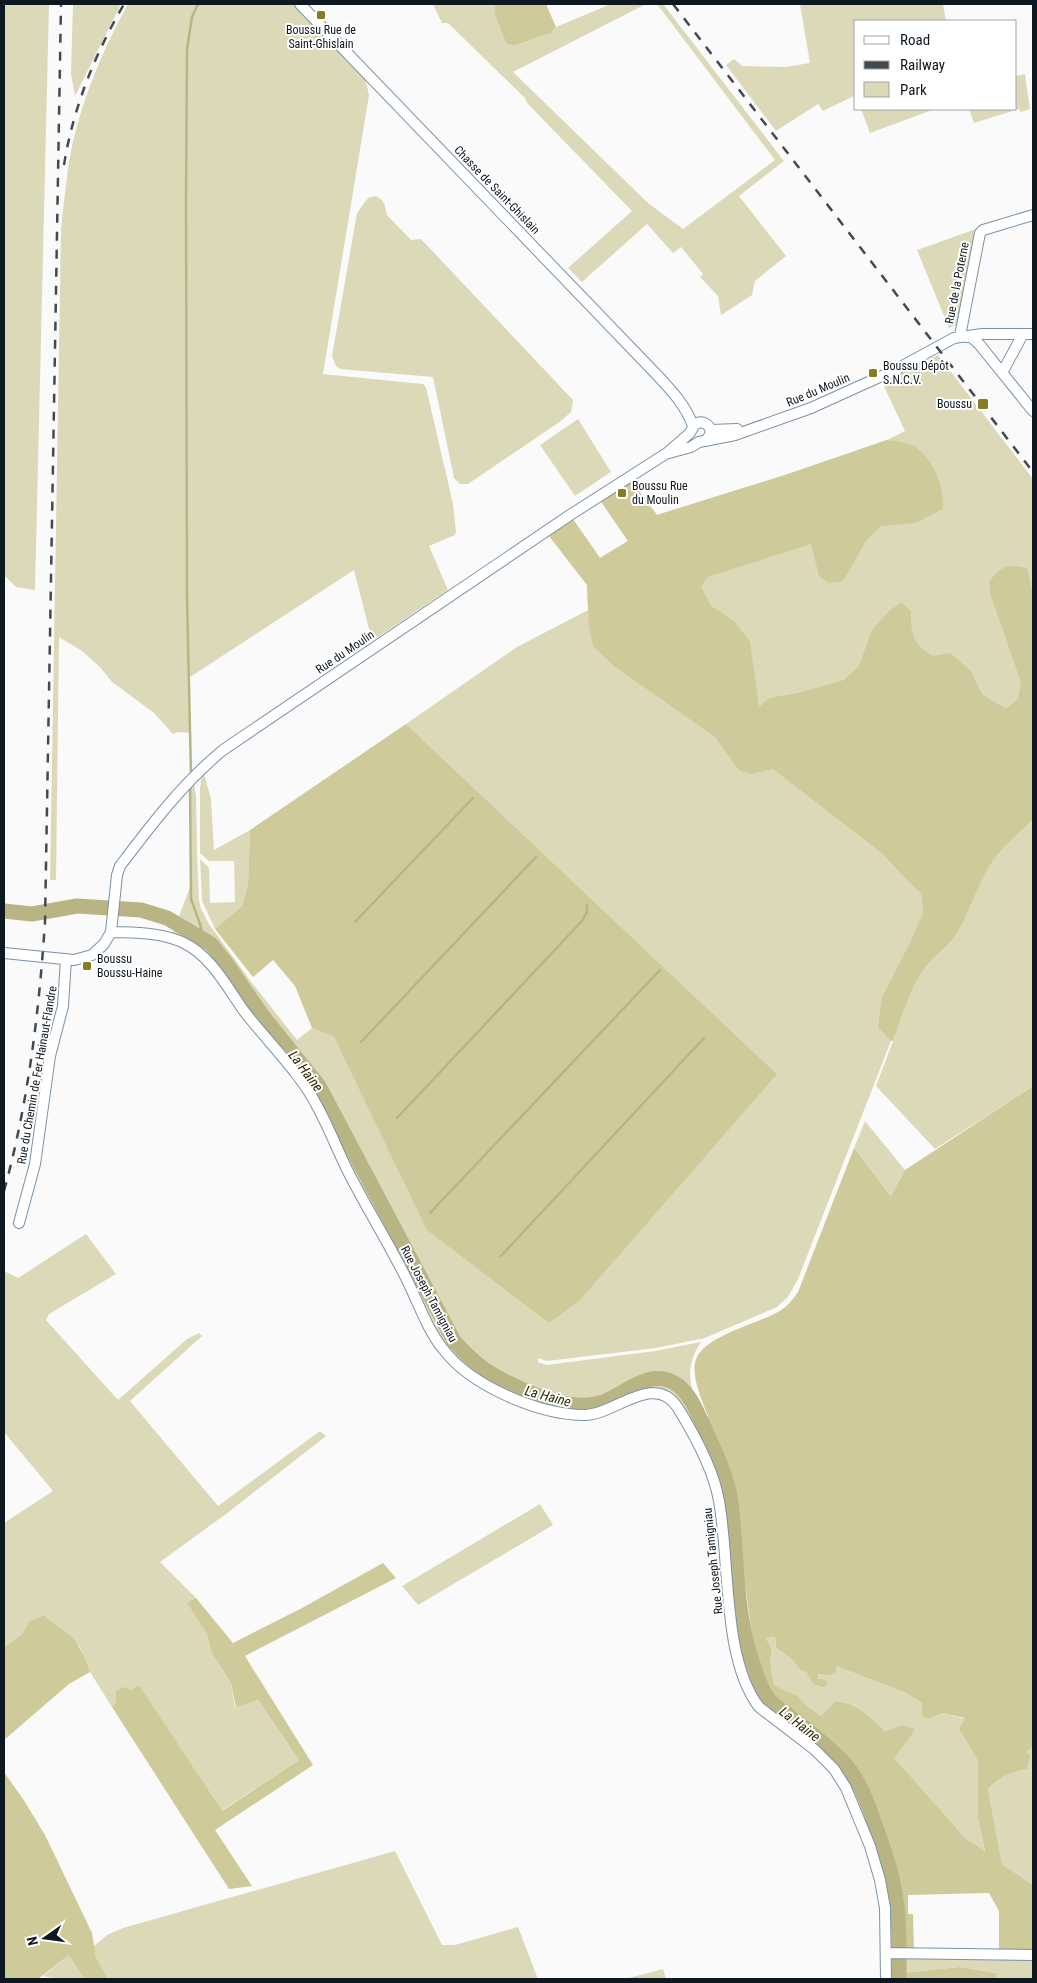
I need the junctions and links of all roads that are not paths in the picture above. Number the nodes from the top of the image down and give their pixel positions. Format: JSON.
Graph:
{"nodes":[{"id":1,"x":300,"y":4,"type":"edge"},
{"id":2,"x":1033,"y":215,"type":"edge"},
{"id":3,"x":1028,"y":334,"type":"edge"},
{"id":4,"x":960,"y":336,"type":"junction"},
{"id":5,"x":1003,"y":371,"type":"junction"},
{"id":6,"x":1033,"y":411,"type":"edge"},
{"id":7,"x":695,"y":427,"type":"junction"},
{"id":8,"x":753,"y":428,"type":"junction"},
{"id":9,"x":711,"y":430,"type":"junction"},
{"id":10,"x":702,"y":442,"type":"junction"},
{"id":11,"x":667,"y":453,"type":"junction"},
{"id":12,"x":111,"y":932,"type":"junction"},
{"id":13,"x":4,"y":953,"type":"edge"},
{"id":14,"x":66,"y":959,"type":"junction"},
{"id":15,"x":19,"y":1222,"type":"dead end"},
{"id":16,"x":888,"y":1953,"type":"junction"},
{"id":17,"x":1033,"y":1955,"type":"edge"},
{"id":18,"x":886,"y":1979,"type":"edge"}],
"edges":[{"from":1,"to":7,"type":"street","name":"Chasse de Saint-Ghislain"},
{"from":2,"to":4,"type":"street","name":"Rue de la Poterne"},
{"from":3,"to":4,"type":"street","name":"Rue du Moulin"},
{"from":3,"to":5,"type":"street"},
{"from":4,"to":5,"type":"street"},
{"from":4,"to":8,"type":"street","name":"Rue du Moulin"},
{"from":5,"to":6,"type":"street"},
{"from":7,"to":9,"type":"street"},
{"from":7,"to":10,"type":"street"},
{"from":7,"to":11,"type":"street","name":"Rue du Moulin"},
{"from":8,"to":9,"type":"street","name":"Rue du Moulin"},
{"from":8,"to":10,"type":"street","name":"Rue du Moulin"},
{"from":9,"to":10,"type":"street"},
{"from":10,"to":11,"type":"street","name":"Rue du Moulin"},
{"from":11,"to":12,"type":"street","name":"Rue du Moulin"},
{"from":12,"to":14,"type":"street"},
{"from":12,"to":16,"type":"street","name":"Rue Joseph Tamigniau"},
{"from":13,"to":14,"type":"street"},
{"from":14,"to":15,"type":"street","name":"Rue du Chemin de Fer Hainaut-Flandre"},
{"from":16,"to":17,"type":"street"},
{"from":16,"to":18,"type":"street","name":"Rue Joseph Tamigniau"}]}
